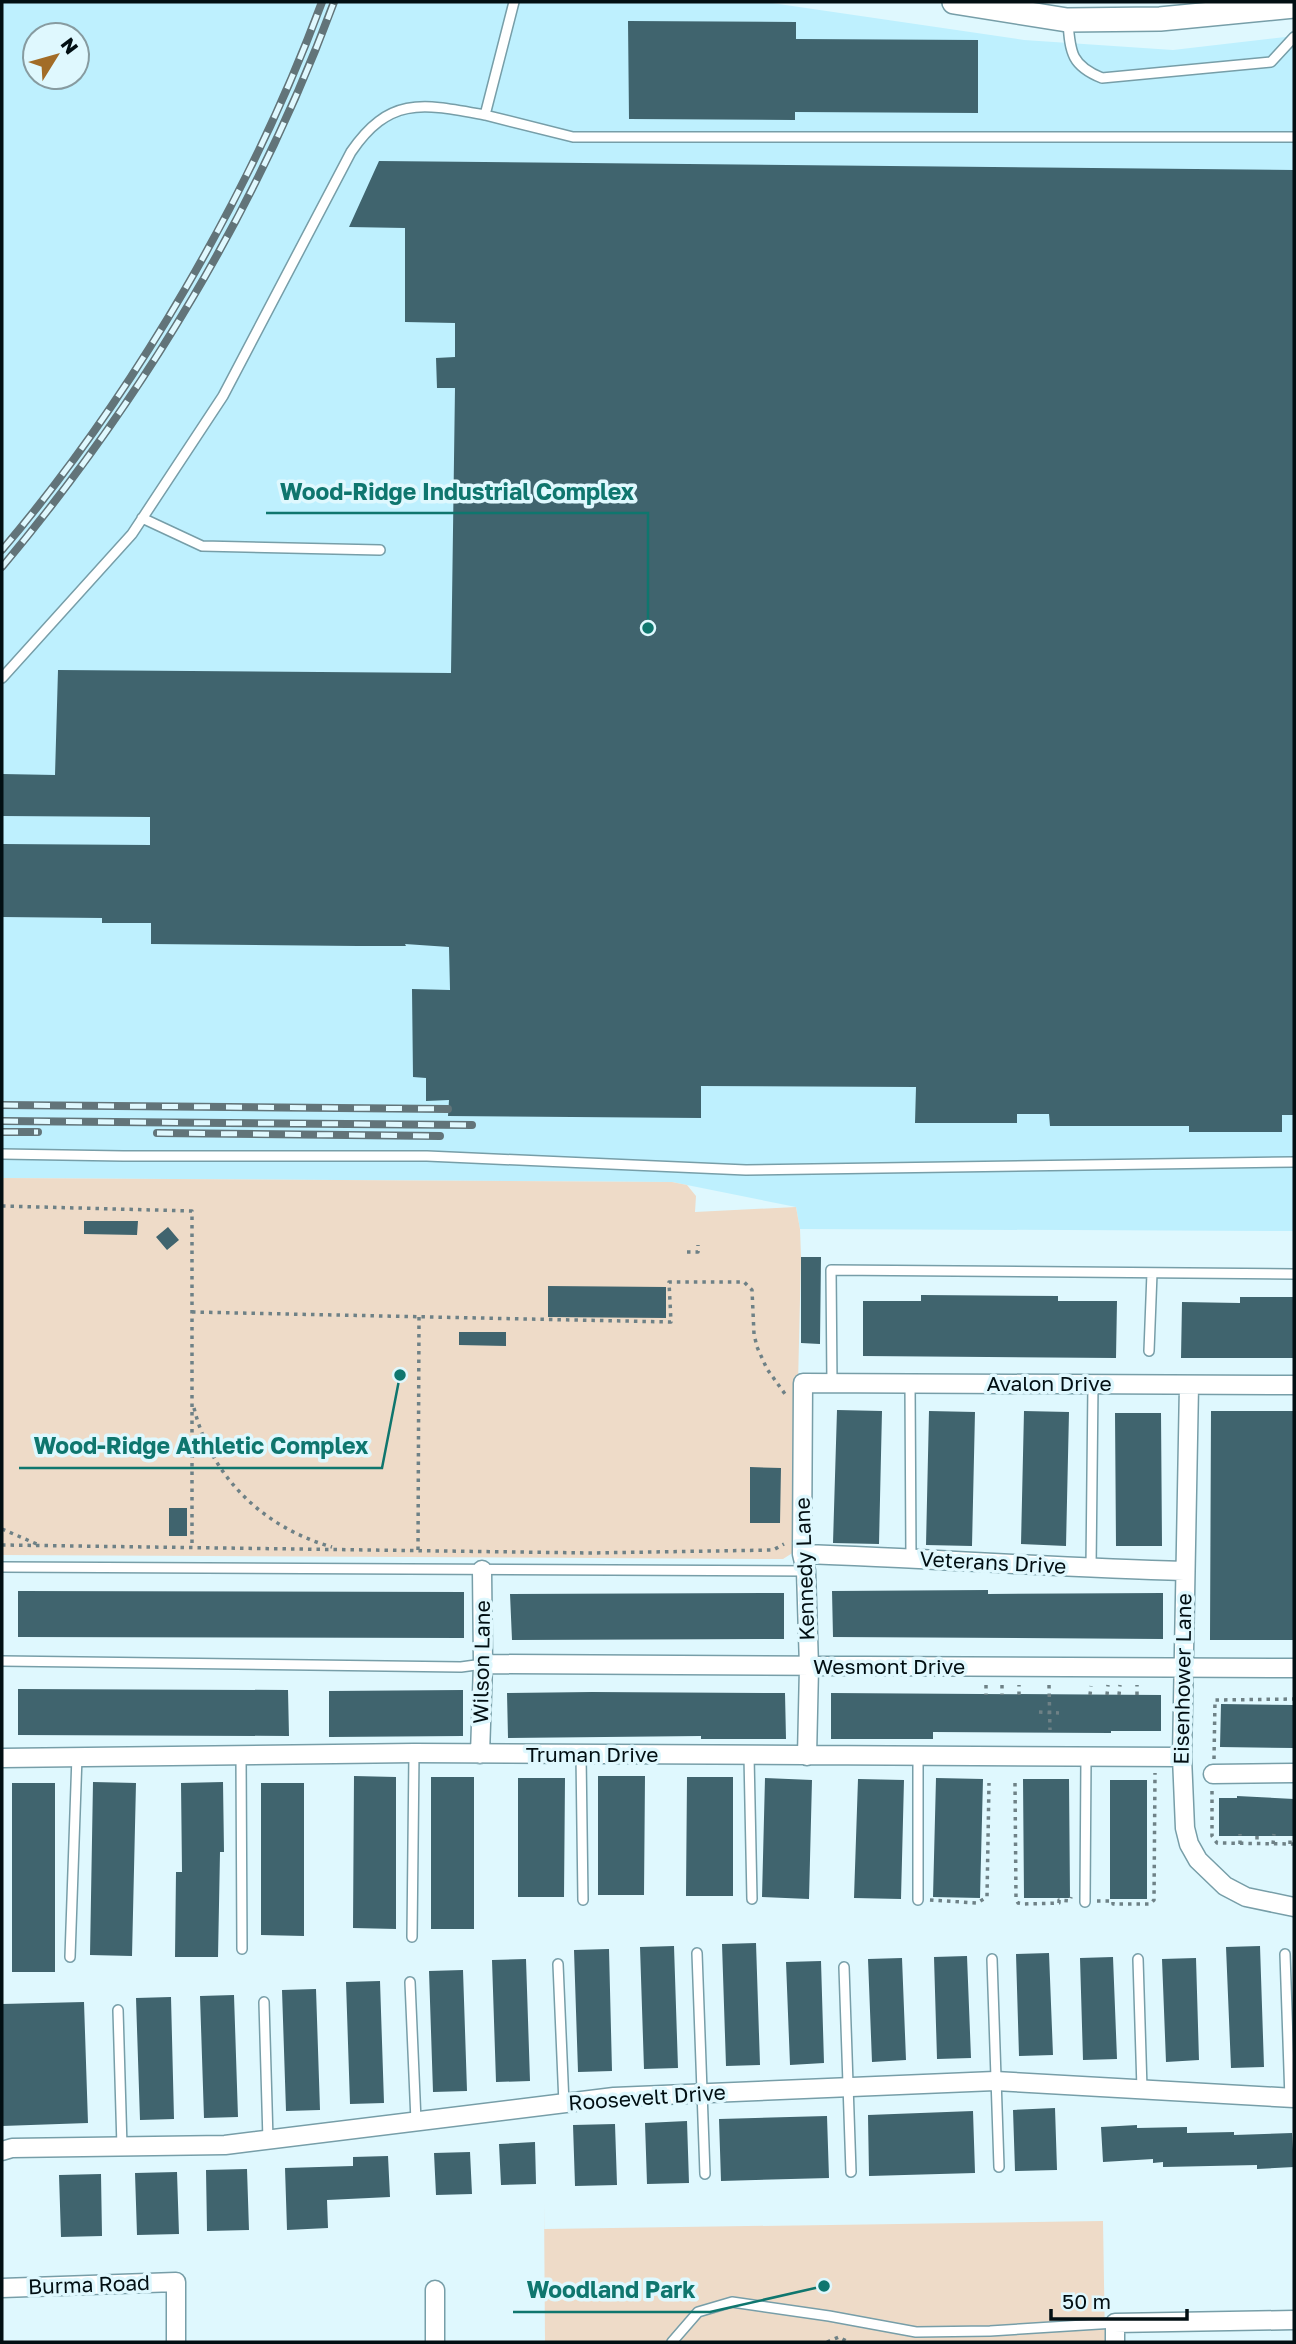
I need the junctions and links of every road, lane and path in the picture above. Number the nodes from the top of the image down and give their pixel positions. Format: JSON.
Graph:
{"nodes":[{"id":1,"x":514,"y":2,"type":"edge"},
{"id":2,"x":954,"y":2,"type":"edge"},
{"id":3,"x":1104,"y":2,"type":"edge"},
{"id":4,"x":1294,"y":6,"type":"edge"},
{"id":5,"x":1154,"y":11,"type":"edge"},
{"id":6,"x":1068,"y":20,"type":"junction"},
{"id":7,"x":1294,"y":37,"type":"edge"},
{"id":8,"x":485,"y":115,"type":"junction"},
{"id":9,"x":1294,"y":136,"type":"edge"},
{"id":10,"x":142,"y":518,"type":"junction"},
{"id":11,"x":380,"y":550,"type":"dead end"},
{"id":12,"x":2,"y":678,"type":"edge"},
{"id":13,"x":2,"y":1154,"type":"edge"},
{"id":14,"x":1294,"y":1162,"type":"edge"},
{"id":15,"x":2,"y":1206,"type":"edge"},
{"id":16,"x":698,"y":1245,"type":"dead end"},
{"id":17,"x":687,"y":1252,"type":"dead end"},
{"id":18,"x":1152,"y":1273,"type":"junction"},
{"id":19,"x":1294,"y":1274,"type":"edge"},
{"id":20,"x":191,"y":1312,"type":"junction"},
{"id":21,"x":419,"y":1317,"type":"junction"},
{"id":22,"x":1149,"y":1351,"type":"dead end"},
{"id":23,"x":803,"y":1382,"type":"joint"},
{"id":24,"x":832,"y":1383,"type":"junction"},
{"id":25,"x":910,"y":1383,"type":"junction"},
{"id":26,"x":1093,"y":1384,"type":"junction"},
{"id":27,"x":1189,"y":1385,"type":"junction"},
{"id":28,"x":1294,"y":1385,"type":"edge"},
{"id":29,"x":192,"y":1399,"type":"junction"},
{"id":30,"x":788,"y":1402,"type":"dead end"},
{"id":31,"x":2,"y":1529,"type":"edge"},
{"id":32,"x":788,"y":1536,"type":"dead end"},
{"id":33,"x":2,"y":1545,"type":"edge"},
{"id":34,"x":42,"y":1546,"type":"junction"},
{"id":35,"x":192,"y":1548,"type":"junction"},
{"id":36,"x":337,"y":1548,"type":"junction"},
{"id":37,"x":418,"y":1550,"type":"junction"},
{"id":38,"x":912,"y":1558,"type":"junction"},
{"id":39,"x":804,"y":1563,"type":"junction"},
{"id":40,"x":2,"y":1567,"type":"edge"},
{"id":41,"x":1091,"y":1569,"type":"junction"},
{"id":42,"x":482,"y":1570,"type":"junction"},
{"id":43,"x":1184,"y":1571,"type":"junction"},
{"id":44,"x":2,"y":1661,"type":"edge"},
{"id":45,"x":483,"y":1664,"type":"junction"},
{"id":46,"x":808,"y":1667,"type":"junction"},
{"id":47,"x":1185,"y":1668,"type":"junction"},
{"id":48,"x":1294,"y":1668,"type":"edge"},
{"id":49,"x":986,"y":1685,"type":"dead end"},
{"id":50,"x":1002,"y":1685,"type":"dead end"},
{"id":51,"x":1019,"y":1685,"type":"dead end"},
{"id":52,"x":1049,"y":1685,"type":"dead end"},
{"id":53,"x":1108,"y":1685,"type":"dead end"},
{"id":54,"x":1120,"y":1685,"type":"dead end"},
{"id":55,"x":1137,"y":1685,"type":"dead end"},
{"id":56,"x":1091,"y":1686,"type":"dead end"},
{"id":57,"x":986,"y":1695,"type":"dead end"},
{"id":58,"x":1002,"y":1695,"type":"dead end"},
{"id":59,"x":1019,"y":1695,"type":"dead end"},
{"id":60,"x":1090,"y":1695,"type":"dead end"},
{"id":61,"x":1107,"y":1695,"type":"dead end"},
{"id":62,"x":1119,"y":1695,"type":"dead end"},
{"id":63,"x":1137,"y":1695,"type":"dead end"},
{"id":64,"x":1294,"y":1699,"type":"edge"},
{"id":65,"x":1039,"y":1712,"type":"dead end"},
{"id":66,"x":1049,"y":1713,"type":"junction"},
{"id":67,"x":1059,"y":1713,"type":"dead end"},
{"id":68,"x":1050,"y":1730,"type":"dead end"},
{"id":69,"x":414,"y":1753,"type":"junction"},
{"id":70,"x":480,"y":1754,"type":"junction"},
{"id":71,"x":241,"y":1755,"type":"junction"},
{"id":72,"x":582,"y":1755,"type":"junction"},
{"id":73,"x":77,"y":1756,"type":"junction"},
{"id":74,"x":749,"y":1756,"type":"junction"},
{"id":75,"x":807,"y":1756,"type":"junction"},
{"id":76,"x":918,"y":1756,"type":"junction"},
{"id":77,"x":1182,"y":1757,"type":"junction"},
{"id":78,"x":2,"y":1758,"type":"edge"},
{"id":79,"x":1086,"y":1758,"type":"junction"},
{"id":80,"x":1155,"y":1771,"type":"dead end"},
{"id":81,"x":1294,"y":1773,"type":"edge"},
{"id":82,"x":1213,"y":1774,"type":"junction"},
{"id":83,"x":989,"y":1783,"type":"dead end"},
{"id":84,"x":1016,"y":1783,"type":"dead end"},
{"id":85,"x":1212,"y":1818,"type":"junction"},
{"id":86,"x":1219,"y":1818,"type":"dead end"},
{"id":87,"x":1240,"y":1834,"type":"dead end"},
{"id":88,"x":1274,"y":1834,"type":"dead end"},
{"id":89,"x":1256,"y":1836,"type":"dead end"},
{"id":90,"x":1290,"y":1836,"type":"dead end"},
{"id":91,"x":1240,"y":1844,"type":"junction"},
{"id":92,"x":1257,"y":1844,"type":"junction"},
{"id":93,"x":1273,"y":1844,"type":"junction"},
{"id":94,"x":1292,"y":1844,"type":"edge"},
{"id":95,"x":583,"y":1899,"type":"dead end"},
{"id":96,"x":752,"y":1899,"type":"dead end"},
{"id":97,"x":1085,"y":1899,"type":"junction"},
{"id":98,"x":918,"y":1900,"type":"joint"},
{"id":99,"x":1294,"y":1907,"type":"edge"},
{"id":100,"x":412,"y":1937,"type":"dead end"},
{"id":101,"x":242,"y":1949,"type":"dead end"},
{"id":102,"x":697,"y":1953,"type":"dead end"},
{"id":103,"x":1286,"y":1954,"type":"dead end"},
{"id":104,"x":71,"y":1957,"type":"dead end"},
{"id":105,"x":992,"y":1959,"type":"dead end"},
{"id":106,"x":1138,"y":1959,"type":"dead end"},
{"id":107,"x":558,"y":1964,"type":"dead end"},
{"id":108,"x":844,"y":1968,"type":"dead end"},
{"id":109,"x":410,"y":1982,"type":"dead end"},
{"id":110,"x":264,"y":2002,"type":"dead end"},
{"id":111,"x":118,"y":2010,"type":"dead end"},
{"id":112,"x":995,"y":2081,"type":"junction"},
{"id":113,"x":849,"y":2087,"type":"junction"},
{"id":114,"x":1142,"y":2089,"type":"junction"},
{"id":115,"x":703,"y":2093,"type":"junction"},
{"id":116,"x":1292,"y":2099,"type":"edge"},
{"id":117,"x":564,"y":2104,"type":"junction"},
{"id":118,"x":416,"y":2121,"type":"junction"},
{"id":119,"x":268,"y":2140,"type":"junction"},
{"id":120,"x":122,"y":2147,"type":"junction"},
{"id":121,"x":2,"y":2151,"type":"edge"},
{"id":122,"x":999,"y":2167,"type":"dead end"},
{"id":123,"x":851,"y":2172,"type":"dead end"},
{"id":124,"x":705,"y":2174,"type":"dead end"},
{"id":125,"x":2,"y":2288,"type":"edge"},
{"id":126,"x":435,"y":2290,"type":"dead end"},
{"id":127,"x":1294,"y":2320,"type":"edge"},
{"id":128,"x":1115,"y":2323,"type":"junction"},
{"id":129,"x":176,"y":2342,"type":"edge"},
{"id":130,"x":435,"y":2342,"type":"edge"},
{"id":131,"x":672,"y":2342,"type":"edge"},
{"id":132,"x":827,"y":2342,"type":"edge"},
{"id":133,"x":848,"y":2342,"type":"edge"},
{"id":134,"x":1115,"y":2342,"type":"edge"}],
"edges":[{"from":1,"to":8,"type":"lane"},
{"from":2,"to":6,"type":"street"},
{"from":3,"to":6,"type":"street"},
{"from":4,"to":5,"type":"street"},
{"from":5,"to":6,"type":"street"},
{"from":6,"to":7,"type":"lane"},
{"from":8,"to":9,"type":"lane"},
{"from":8,"to":10,"type":"lane"},
{"from":10,"to":11,"type":"lane"},
{"from":10,"to":12,"type":"lane"},
{"from":13,"to":14,"type":"lane"},
{"from":15,"to":20,"type":"path"},
{"from":16,"to":17,"type":"path"},
{"from":18,"to":19,"type":"lane"},
{"from":18,"to":22,"type":"lane"},
{"from":18,"to":24,"type":"lane"},
{"from":20,"to":21,"type":"path"},
{"from":20,"to":29,"type":"path"},
{"from":21,"to":30,"type":"path"},
{"from":21,"to":37,"type":"path"},
{"from":23,"to":24,"type":"street","name":"Avalon Drive"},
{"from":23,"to":39,"type":"street","name":"Kennedy Lane"},
{"from":24,"to":25,"type":"street","name":"Avalon Drive"},
{"from":25,"to":26,"type":"street","name":"Avalon Drive"},
{"from":25,"to":38,"type":"lane"},
{"from":26,"to":27,"type":"street","name":"Avalon Drive"},
{"from":26,"to":41,"type":"lane"},
{"from":27,"to":28,"type":"street","name":"Avalon Drive"},
{"from":27,"to":43,"type":"street","name":"Eisenhower Lane"},
{"from":29,"to":35,"type":"path"},
{"from":29,"to":36,"type":"path"},
{"from":31,"to":34,"type":"path"},
{"from":32,"to":37,"type":"path"},
{"from":33,"to":34,"type":"path"},
{"from":34,"to":35,"type":"path"},
{"from":35,"to":36,"type":"path"},
{"from":36,"to":37,"type":"path"},
{"from":38,"to":39,"type":"street","name":"Veterans Drive"},
{"from":38,"to":41,"type":"street","name":"Veterans Drive"},
{"from":39,"to":42,"type":"lane"},
{"from":39,"to":46,"type":"street","name":"Kennedy Lane"},
{"from":40,"to":42,"type":"lane"},
{"from":41,"to":43,"type":"street","name":"Veterans Drive"},
{"from":42,"to":45,"type":"street","name":"Wilson Lane"},
{"from":43,"to":47,"type":"street","name":"Eisenhower Lane"},
{"from":44,"to":45,"type":"lane"},
{"from":45,"to":46,"type":"street","name":"Wesmont Drive"},
{"from":45,"to":70,"type":"street","name":"Wilson Lane"},
{"from":46,"to":47,"type":"street","name":"Wesmont Drive"},
{"from":46,"to":75,"type":"street","name":"Kennedy Lane"},
{"from":47,"to":48,"type":"street","name":"Wesmont Drive"},
{"from":47,"to":77,"type":"street","name":"Eisenhower Lane"},
{"from":49,"to":57,"type":"path"},
{"from":50,"to":58,"type":"path"},
{"from":51,"to":59,"type":"path"},
{"from":52,"to":66,"type":"path"},
{"from":53,"to":61,"type":"path"},
{"from":54,"to":62,"type":"path"},
{"from":55,"to":63,"type":"path"},
{"from":56,"to":60,"type":"path"},
{"from":64,"to":82,"type":"path"},
{"from":65,"to":66,"type":"path"},
{"from":66,"to":67,"type":"path"},
{"from":66,"to":68,"type":"path"},
{"from":69,"to":70,"type":"street","name":"Truman Drive"},
{"from":69,"to":71,"type":"street","name":"Truman Drive"},
{"from":69,"to":100,"type":"lane"},
{"from":70,"to":72,"type":"street","name":"Truman Drive"},
{"from":71,"to":73,"type":"street","name":"Truman Drive"},
{"from":71,"to":101,"type":"lane"},
{"from":72,"to":74,"type":"street","name":"Truman Drive"},
{"from":72,"to":95,"type":"lane"},
{"from":73,"to":78,"type":"street","name":"Truman Drive"},
{"from":73,"to":104,"type":"lane"},
{"from":74,"to":75,"type":"street","name":"Truman Drive"},
{"from":74,"to":96,"type":"lane"},
{"from":75,"to":76,"type":"street","name":"Truman Drive"},
{"from":76,"to":79,"type":"street","name":"Truman Drive"},
{"from":76,"to":98,"type":"lane"},
{"from":77,"to":79,"type":"street","name":"Truman Drive"},
{"from":77,"to":99,"type":"street","name":"Eisenhower Lane"},
{"from":79,"to":97,"type":"lane"},
{"from":80,"to":97,"type":"path"},
{"from":81,"to":82,"type":"street"},
{"from":82,"to":85,"type":"path"},
{"from":83,"to":98,"type":"path"},
{"from":84,"to":97,"type":"path"},
{"from":85,"to":86,"type":"path"},
{"from":85,"to":91,"type":"path"},
{"from":87,"to":91,"type":"path"},
{"from":88,"to":93,"type":"path"},
{"from":89,"to":92,"type":"path"},
{"from":90,"to":94,"type":"path"},
{"from":91,"to":92,"type":"path"},
{"from":92,"to":93,"type":"path"},
{"from":93,"to":94,"type":"path"},
{"from":102,"to":115,"type":"lane"},
{"from":103,"to":116,"type":"lane"},
{"from":105,"to":112,"type":"lane"},
{"from":106,"to":114,"type":"lane"},
{"from":107,"to":117,"type":"lane"},
{"from":108,"to":113,"type":"lane"},
{"from":109,"to":118,"type":"lane"},
{"from":110,"to":119,"type":"lane"},
{"from":111,"to":120,"type":"lane"},
{"from":112,"to":113,"type":"street","name":"Roosevelt Drive"},
{"from":112,"to":114,"type":"street","name":"Roosevelt Drive"},
{"from":112,"to":122,"type":"lane"},
{"from":113,"to":115,"type":"street","name":"Roosevelt Drive"},
{"from":113,"to":123,"type":"lane"},
{"from":114,"to":116,"type":"street","name":"Roosevelt Drive"},
{"from":115,"to":117,"type":"street","name":"Roosevelt Drive"},
{"from":115,"to":124,"type":"lane"},
{"from":117,"to":118,"type":"street","name":"Roosevelt Drive"},
{"from":118,"to":119,"type":"street","name":"Roosevelt Drive"},
{"from":119,"to":120,"type":"street","name":"Roosevelt Drive"},
{"from":120,"to":121,"type":"street","name":"Roosevelt Drive"},
{"from":125,"to":129,"type":"street","name":"Burma Road"},
{"from":126,"to":130,"type":"street"},
{"from":127,"to":128,"type":"street"},
{"from":128,"to":131,"type":"lane"},
{"from":128,"to":134,"type":"street"},
{"from":132,"to":133,"type":"path"}]}
